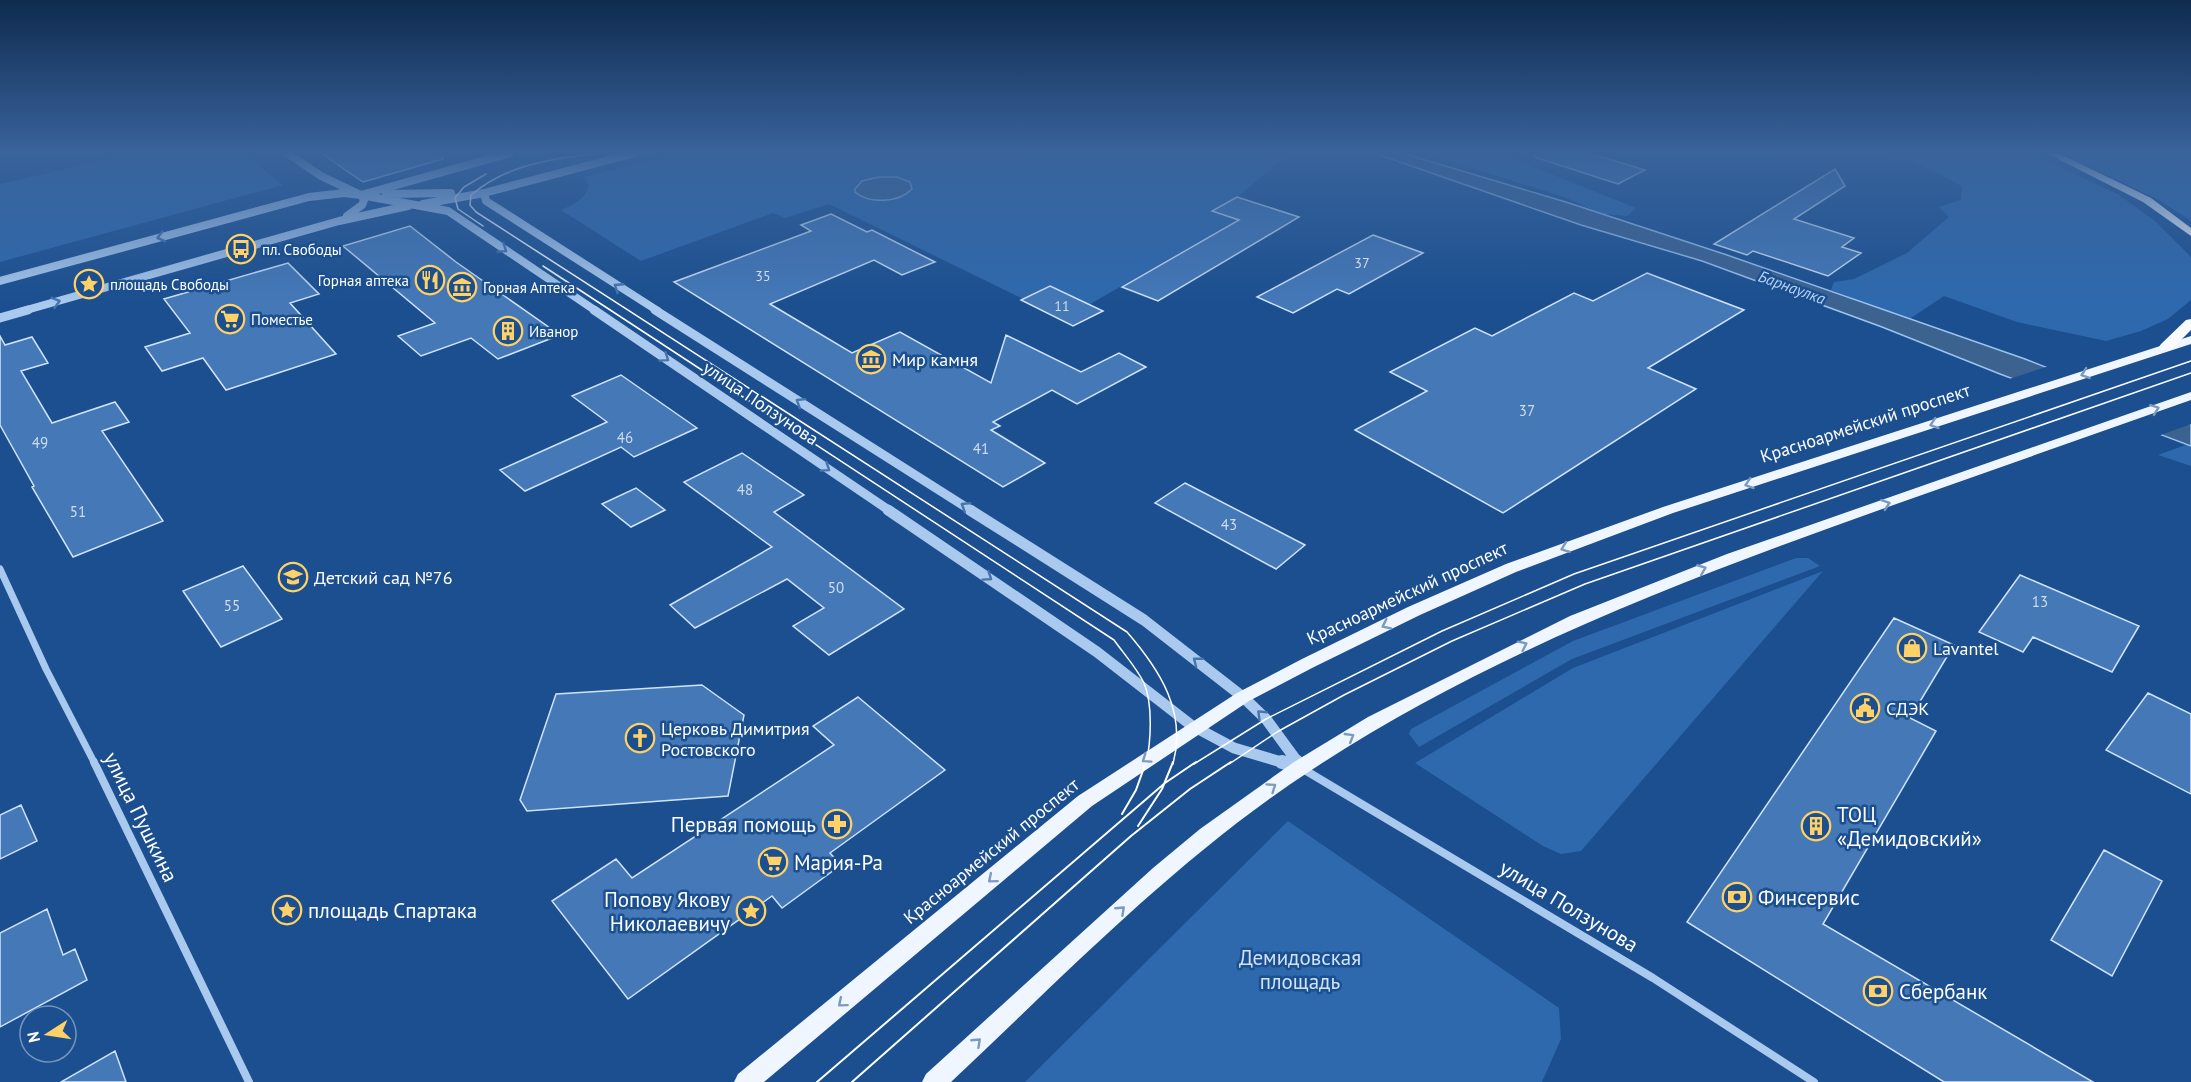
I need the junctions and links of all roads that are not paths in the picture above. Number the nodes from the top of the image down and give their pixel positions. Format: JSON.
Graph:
{"nodes":[{"id":1,"x":285,"y":203,"type":"edge"},
{"id":2,"x":363,"y":203,"type":"edge"},
{"id":3,"x":407,"y":203,"type":"edge"},
{"id":4,"x":428,"y":203,"type":"edge"},
{"id":5,"x":495,"y":203,"type":"edge"},
{"id":6,"x":2152,"y":203,"type":"edge"},
{"id":7,"x":415,"y":205,"type":"junction"},
{"id":8,"x":339,"y":221,"type":"junction"},
{"id":9,"x":2191,"y":233,"type":"edge"},
{"id":10,"x":0,"y":281,"type":"edge"},
{"id":11,"x":0,"y":318,"type":"edge"},
{"id":12,"x":2191,"y":323,"type":"edge"},
{"id":13,"x":2191,"y":340,"type":"edge"},
{"id":14,"x":2166,"y":347,"type":"junction"},
{"id":15,"x":2191,"y":396,"type":"edge"},
{"id":16,"x":0,"y":569,"type":"edge"},
{"id":17,"x":1243,"y":697,"type":"junction"},
{"id":18,"x":1194,"y":726,"type":"junction"},
{"id":19,"x":1300,"y":767,"type":"junction"},
{"id":20,"x":249,"y":1082,"type":"edge"},
{"id":21,"x":746,"y":1082,"type":"edge"},
{"id":22,"x":934,"y":1082,"type":"edge"},
{"id":23,"x":1814,"y":1082,"type":"edge"}],
"edges":[{"from":1,"to":10,"type":"street","one_way":true},
{"from":2,"to":8,"type":"street"},
{"from":3,"to":7,"type":"street","name":"улица Ползунова"},
{"from":4,"to":7,"type":"street"},
{"from":17,"to":5,"type":"street","name":"улица Ползунова","one_way":true},
{"from":6,"to":9,"type":"highway"},
{"from":7,"to":8,"type":"street"},
{"from":7,"to":18,"type":"street","name":"улица Ползунова","one_way":true},
{"from":11,"to":8,"type":"street","one_way":true},
{"from":12,"to":14,"type":"highway"},
{"from":13,"to":14,"type":"main road","name":"Красноармейский проспект"},
{"from":14,"to":17,"type":"main road","name":"Красноармейский проспект","one_way":true},
{"from":19,"to":15,"type":"main road","one_way":true},
{"from":16,"to":20,"type":"street","name":"улица Пушкина"},
{"from":17,"to":18,"type":"main road","name":"Красноармейский проспект"},
{"from":19,"to":17,"type":"street","name":"улица Ползунова","one_way":true},
{"from":18,"to":19,"type":"street","name":"улица Ползунова"},
{"from":18,"to":21,"type":"main road","name":"Красноармейский проспект","one_way":true},
{"from":22,"to":19,"type":"main road","one_way":true},
{"from":19,"to":23,"type":"street","name":"улица Ползунова"}]}
